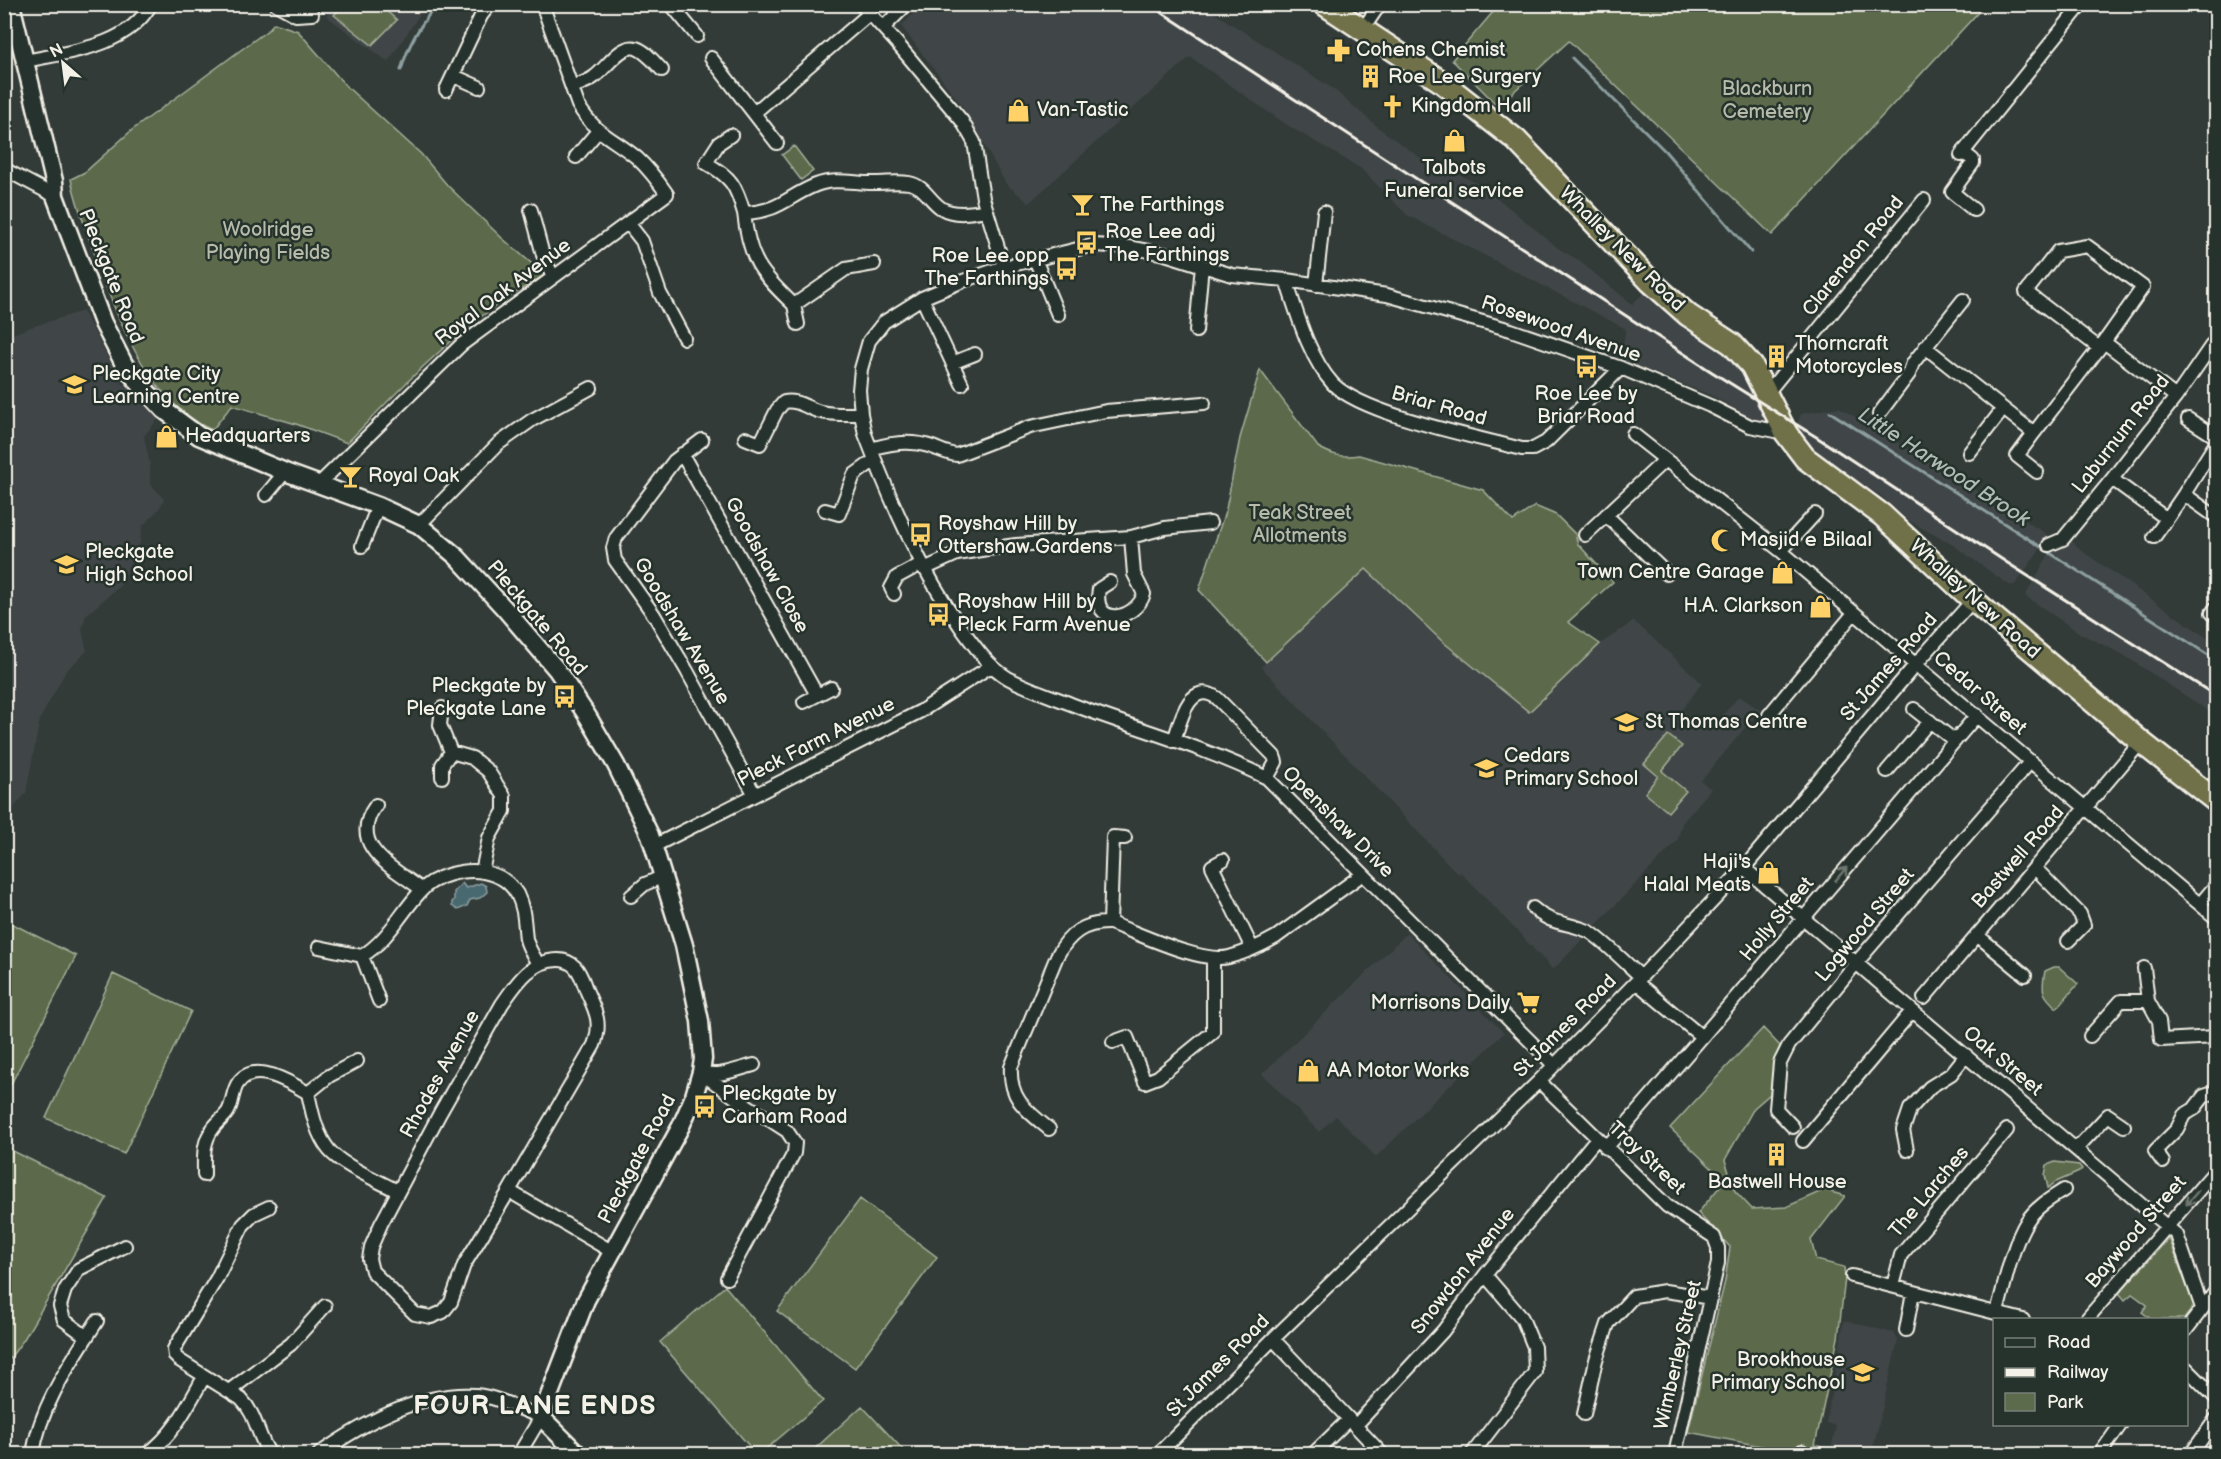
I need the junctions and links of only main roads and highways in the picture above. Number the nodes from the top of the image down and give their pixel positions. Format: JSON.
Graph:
{"nodes":[{"id":1,"x":11,"y":4,"type":"edge"},
{"id":2,"x":1324,"y":4,"type":"edge"},
{"id":3,"x":2216,"y":801,"type":"edge"},
{"id":4,"x":578,"y":1455,"type":"edge"}],
"edges":[{"from":1,"to":4,"type":"main road","name":"Pleckgate Road"},
{"from":2,"to":3,"type":"highway","name":"Whalley New Road"}]}
